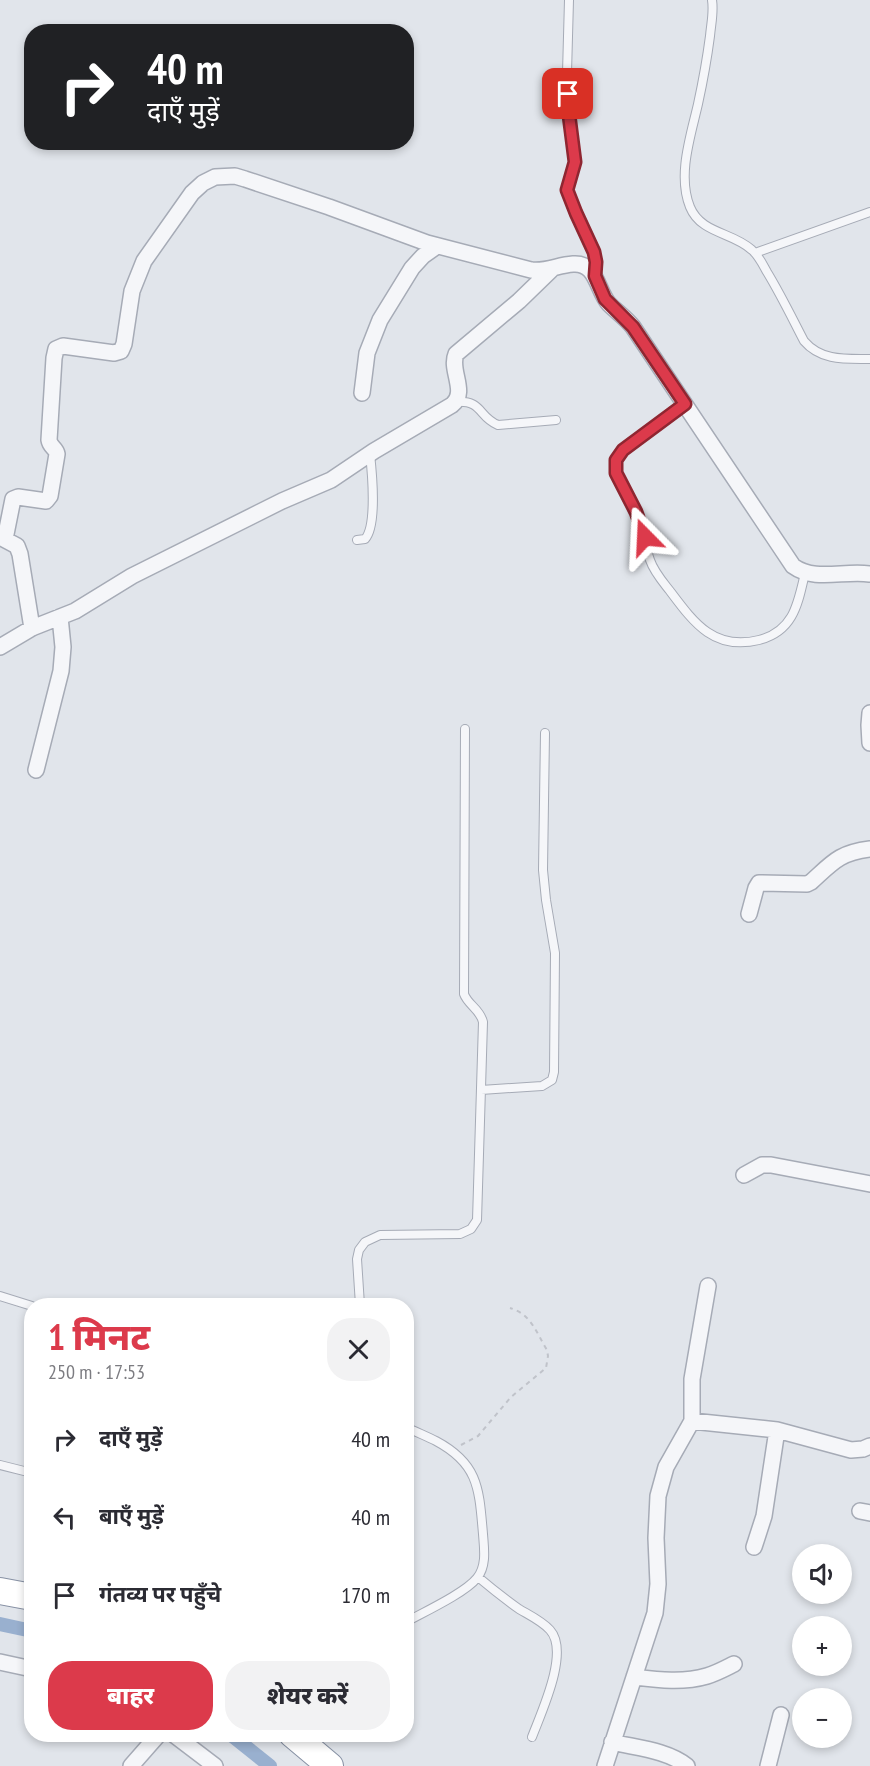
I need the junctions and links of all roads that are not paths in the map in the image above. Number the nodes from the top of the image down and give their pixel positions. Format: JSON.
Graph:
{"nodes":[{"id":1,"x":569,"y":0,"type":"edge"},
{"id":2,"x":712,"y":0,"type":"edge"},
{"id":3,"x":870,"y":212,"type":"edge"},
{"id":4,"x":437,"y":246,"type":"junction"},
{"id":5,"x":755,"y":253,"type":"junction"},
{"id":6,"x":552,"y":269,"type":"junction"},
{"id":7,"x":595,"y":276,"type":"junction"},
{"id":8,"x":870,"y":359,"type":"edge"},
{"id":9,"x":362,"y":393,"type":"dead end"},
{"id":10,"x":456,"y":402,"type":"junction"},
{"id":11,"x":685,"y":404,"type":"junction"},
{"id":12,"x":556,"y":420,"type":"dead end"},
{"id":13,"x":370,"y":453,"type":"junction"},
{"id":14,"x":2,"y":538,"type":"edge"},
{"id":15,"x":357,"y":540,"type":"dead end"},
{"id":16,"x":805,"y":573,"type":"junction"},
{"id":17,"x":870,"y":574,"type":"edge"},
{"id":18,"x":60,"y":617,"type":"junction"},
{"id":19,"x":32,"y":628,"type":"junction"},
{"id":20,"x":0,"y":647,"type":"edge"},
{"id":21,"x":870,"y":713,"type":"edge"},
{"id":22,"x":465,"y":729,"type":"dead end"},
{"id":23,"x":544,"y":733,"type":"dead end"},
{"id":24,"x":870,"y":743,"type":"edge"},
{"id":25,"x":36,"y":770,"type":"dead end"},
{"id":26,"x":870,"y":849,"type":"edge"},
{"id":27,"x":749,"y":914,"type":"dead end"},
{"id":28,"x":481,"y":1090,"type":"junction"},
{"id":29,"x":744,"y":1175,"type":"dead end"},
{"id":30,"x":870,"y":1184,"type":"edge"},
{"id":31,"x":708,"y":1286,"type":"dead end"},
{"id":32,"x":0,"y":1296,"type":"edge"},
{"id":33,"x":360,"y":1298,"type":"edge"},
{"id":34,"x":24,"y":1303,"type":"edge"},
{"id":35,"x":692,"y":1421,"type":"junction"},
{"id":36,"x":777,"y":1430,"type":"junction"},
{"id":37,"x":414,"y":1431,"type":"edge"},
{"id":38,"x":870,"y":1446,"type":"edge"},
{"id":39,"x":0,"y":1466,"type":"edge"},
{"id":40,"x":24,"y":1471,"type":"edge"},
{"id":41,"x":754,"y":1547,"type":"dead end"},
{"id":42,"x":478,"y":1577,"type":"junction"},
{"id":43,"x":0,"y":1591,"type":"edge"},
{"id":44,"x":24,"y":1596,"type":"edge"},
{"id":45,"x":414,"y":1617,"type":"edge"},
{"id":46,"x":0,"y":1662,"type":"edge"},
{"id":47,"x":734,"y":1664,"type":"dead end"},
{"id":48,"x":24,"y":1667,"type":"edge"},
{"id":49,"x":634,"y":1677,"type":"junction"},
{"id":50,"x":781,"y":1715,"type":"dead end"},
{"id":51,"x":532,"y":1737,"type":"dead end"},
{"id":52,"x":152,"y":1742,"type":"edge"},
{"id":53,"x":184,"y":1742,"type":"edge"},
{"id":54,"x":302,"y":1742,"type":"edge"},
{"id":55,"x":612,"y":1742,"type":"junction"},
{"id":56,"x":131,"y":1766,"type":"edge"},
{"id":57,"x":215,"y":1766,"type":"edge"},
{"id":58,"x":330,"y":1766,"type":"edge"},
{"id":59,"x":605,"y":1766,"type":"edge"},
{"id":60,"x":687,"y":1766,"type":"edge"},
{"id":61,"x":768,"y":1766,"type":"edge"}],
"edges":[{"from":1,"to":7,"type":"lane"},
{"from":2,"to":5,"type":"lane"},
{"from":3,"to":5,"type":"lane"},
{"from":4,"to":6,"type":"street"},
{"from":4,"to":9,"type":"street"},
{"from":4,"to":14,"type":"street"},
{"from":5,"to":8,"type":"lane"},
{"from":6,"to":7,"type":"street"},
{"from":6,"to":10,"type":"street"},
{"from":7,"to":11,"type":"street"},
{"from":10,"to":12,"type":"lane"},
{"from":10,"to":13,"type":"street"},
{"from":11,"to":16,"type":"street"},
{"from":11,"to":16,"type":"lane"},
{"from":13,"to":15,"type":"lane"},
{"from":13,"to":18,"type":"street"},
{"from":14,"to":19,"type":"street"},
{"from":16,"to":17,"type":"street"},
{"from":18,"to":19,"type":"street"},
{"from":18,"to":25,"type":"street"},
{"from":19,"to":20,"type":"street"},
{"from":21,"to":24,"type":"street"},
{"from":22,"to":28,"type":"lane"},
{"from":23,"to":28,"type":"lane"},
{"from":26,"to":27,"type":"street"},
{"from":28,"to":33,"type":"lane"},
{"from":29,"to":30,"type":"street"},
{"from":31,"to":35,"type":"street"},
{"from":32,"to":34,"type":"lane"},
{"from":35,"to":36,"type":"street"},
{"from":35,"to":49,"type":"street"},
{"from":36,"to":38,"type":"street"},
{"from":36,"to":41,"type":"street"},
{"from":37,"to":42,"type":"lane"},
{"from":39,"to":40,"type":"lane"},
{"from":42,"to":45,"type":"lane"},
{"from":42,"to":51,"type":"lane"},
{"from":43,"to":44,"type":"highway"},
{"from":46,"to":48,"type":"street"},
{"from":47,"to":49,"type":"street"},
{"from":49,"to":55,"type":"street"},
{"from":50,"to":61,"type":"street"},
{"from":52,"to":56,"type":"street"},
{"from":53,"to":57,"type":"street"},
{"from":54,"to":58,"type":"highway"},
{"from":55,"to":59,"type":"street"},
{"from":55,"to":60,"type":"street"}]}
